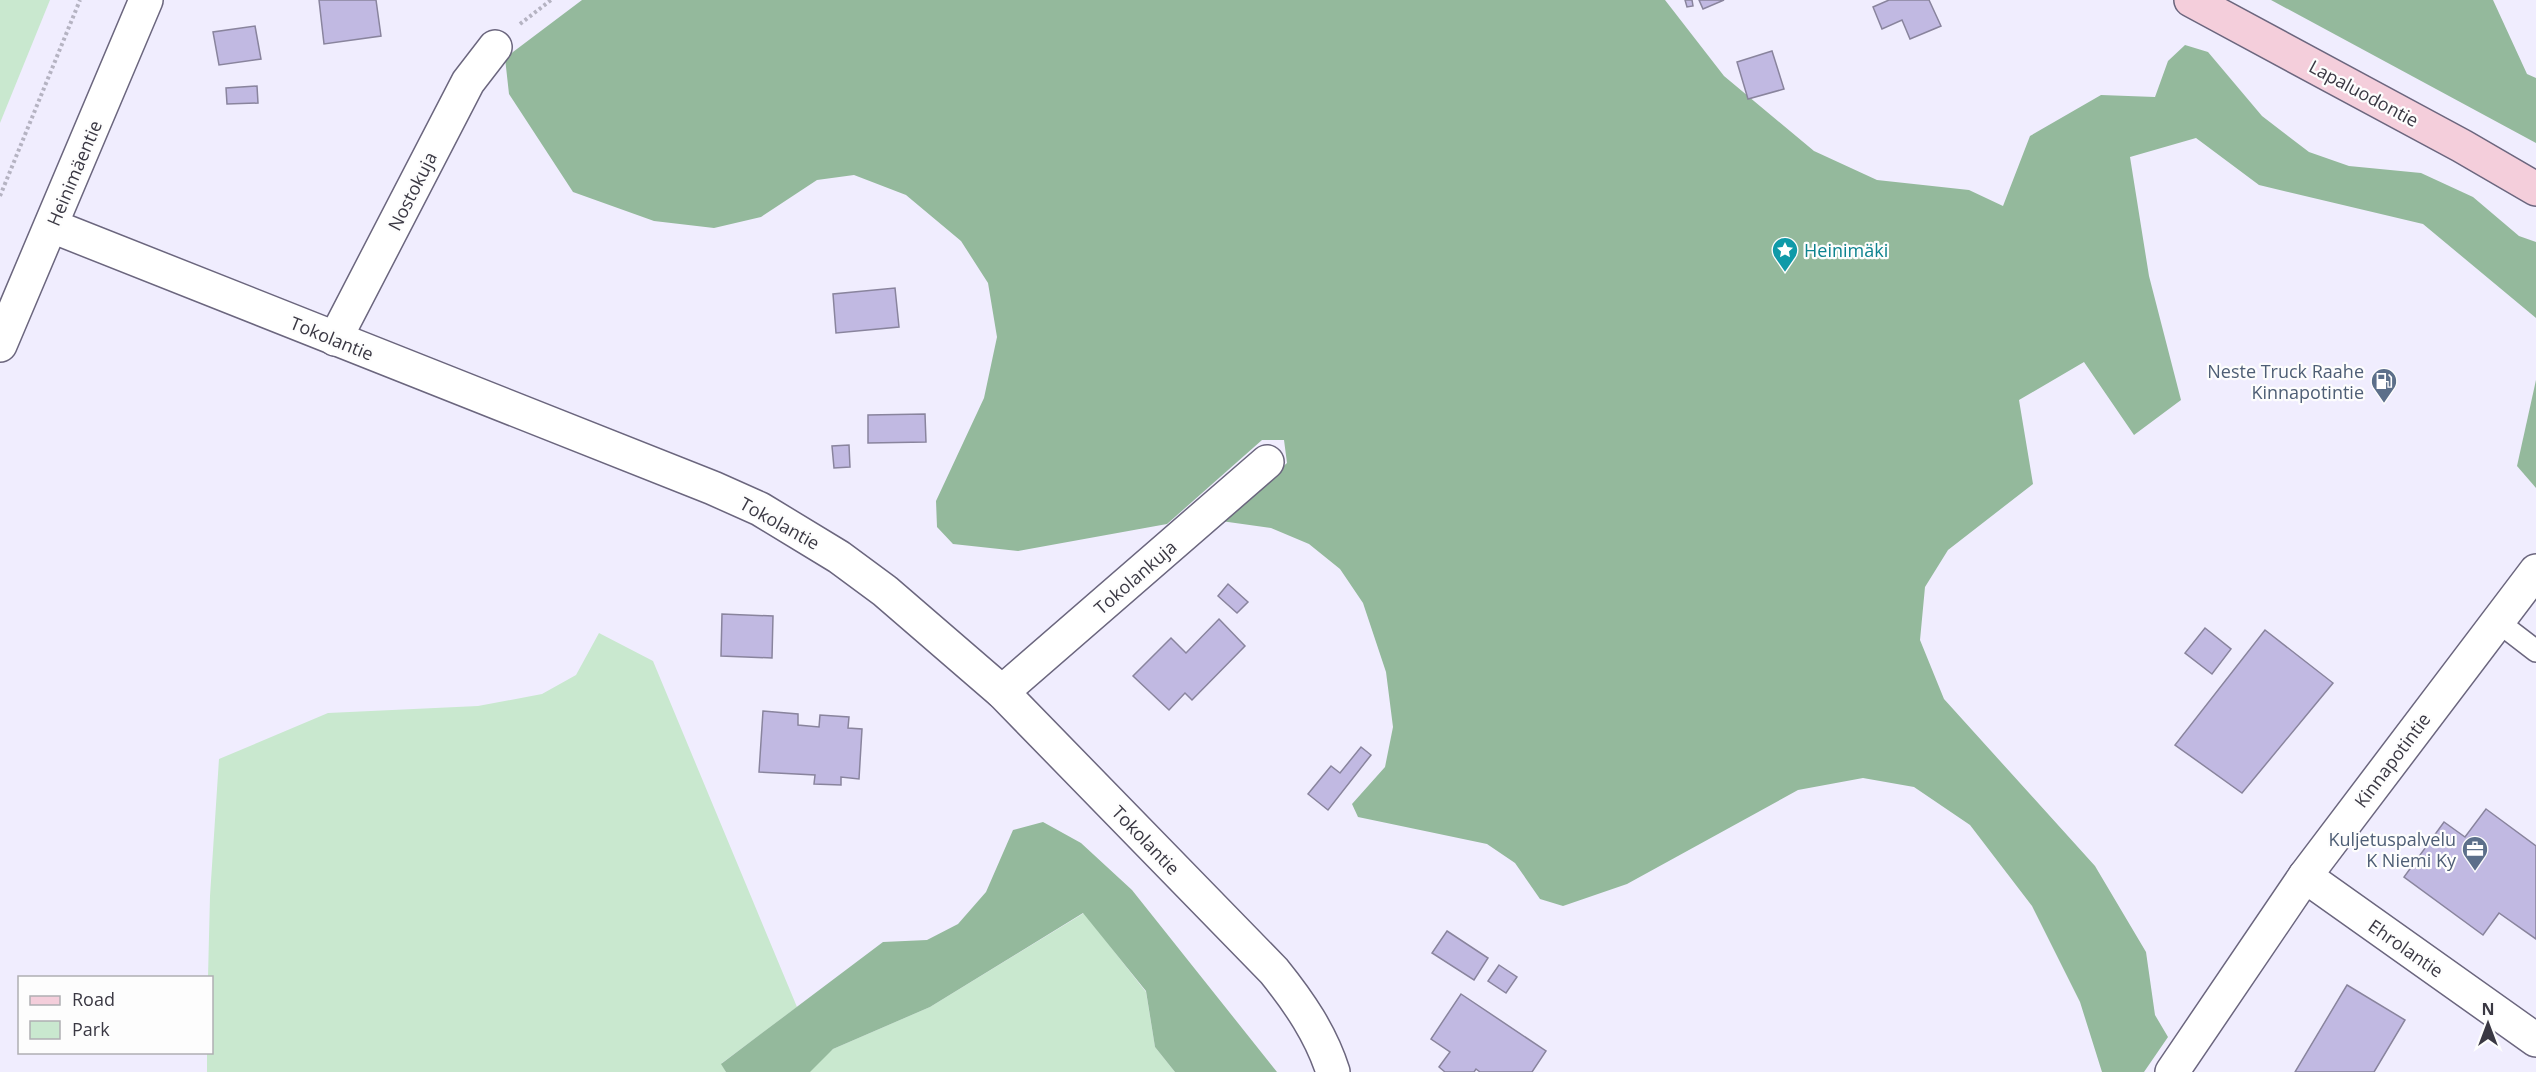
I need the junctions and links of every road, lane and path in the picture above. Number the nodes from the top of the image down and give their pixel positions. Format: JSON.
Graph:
{"nodes":[{"id":1,"x":80,"y":0,"type":"edge"},
{"id":2,"x":146,"y":0,"type":"edge"},
{"id":3,"x":2191,"y":0,"type":"edge"},
{"id":4,"x":495,"y":47,"type":"dead end"},
{"id":5,"x":2536,"y":189,"type":"edge"},
{"id":6,"x":0,"y":196,"type":"edge"},
{"id":7,"x":52,"y":226,"type":"junction"},
{"id":8,"x":335,"y":339,"type":"junction"},
{"id":9,"x":0,"y":345,"type":"edge"},
{"id":10,"x":1267,"y":462,"type":"dead end"},
{"id":11,"x":2536,"y":571,"type":"edge"},
{"id":12,"x":2497,"y":621,"type":"junction"},
{"id":13,"x":2536,"y":651,"type":"edge"},
{"id":14,"x":1002,"y":692,"type":"junction"},
{"id":15,"x":2305,"y":876,"type":"junction"},
{"id":16,"x":2536,"y":1040,"type":"edge"},
{"id":17,"x":1334,"y":1072,"type":"edge"},
{"id":18,"x":2172,"y":1072,"type":"edge"}],
"edges":[{"from":1,"to":6,"type":"path"},
{"from":2,"to":7,"type":"street","name":"Heinimäentie"},
{"from":3,"to":5,"type":"main road","name":"Lapaluodontie"},
{"from":4,"to":8,"type":"street","name":"Nostokuja"},
{"from":7,"to":8,"type":"street","name":"Tokolantie"},
{"from":7,"to":9,"type":"street","name":"Heinimäentie"},
{"from":8,"to":14,"type":"street","name":"Tokolantie"},
{"from":10,"to":14,"type":"street","name":"Tokolankuja"},
{"from":11,"to":12,"type":"street","name":"Kinnapotintie"},
{"from":12,"to":13,"type":"lane"},
{"from":12,"to":15,"type":"street","name":"Kinnapotintie"},
{"from":14,"to":17,"type":"street","name":"Tokolantie"},
{"from":15,"to":16,"type":"street","name":"Ehrolantie"},
{"from":15,"to":18,"type":"street","name":"Kinnapotintie"}]}
